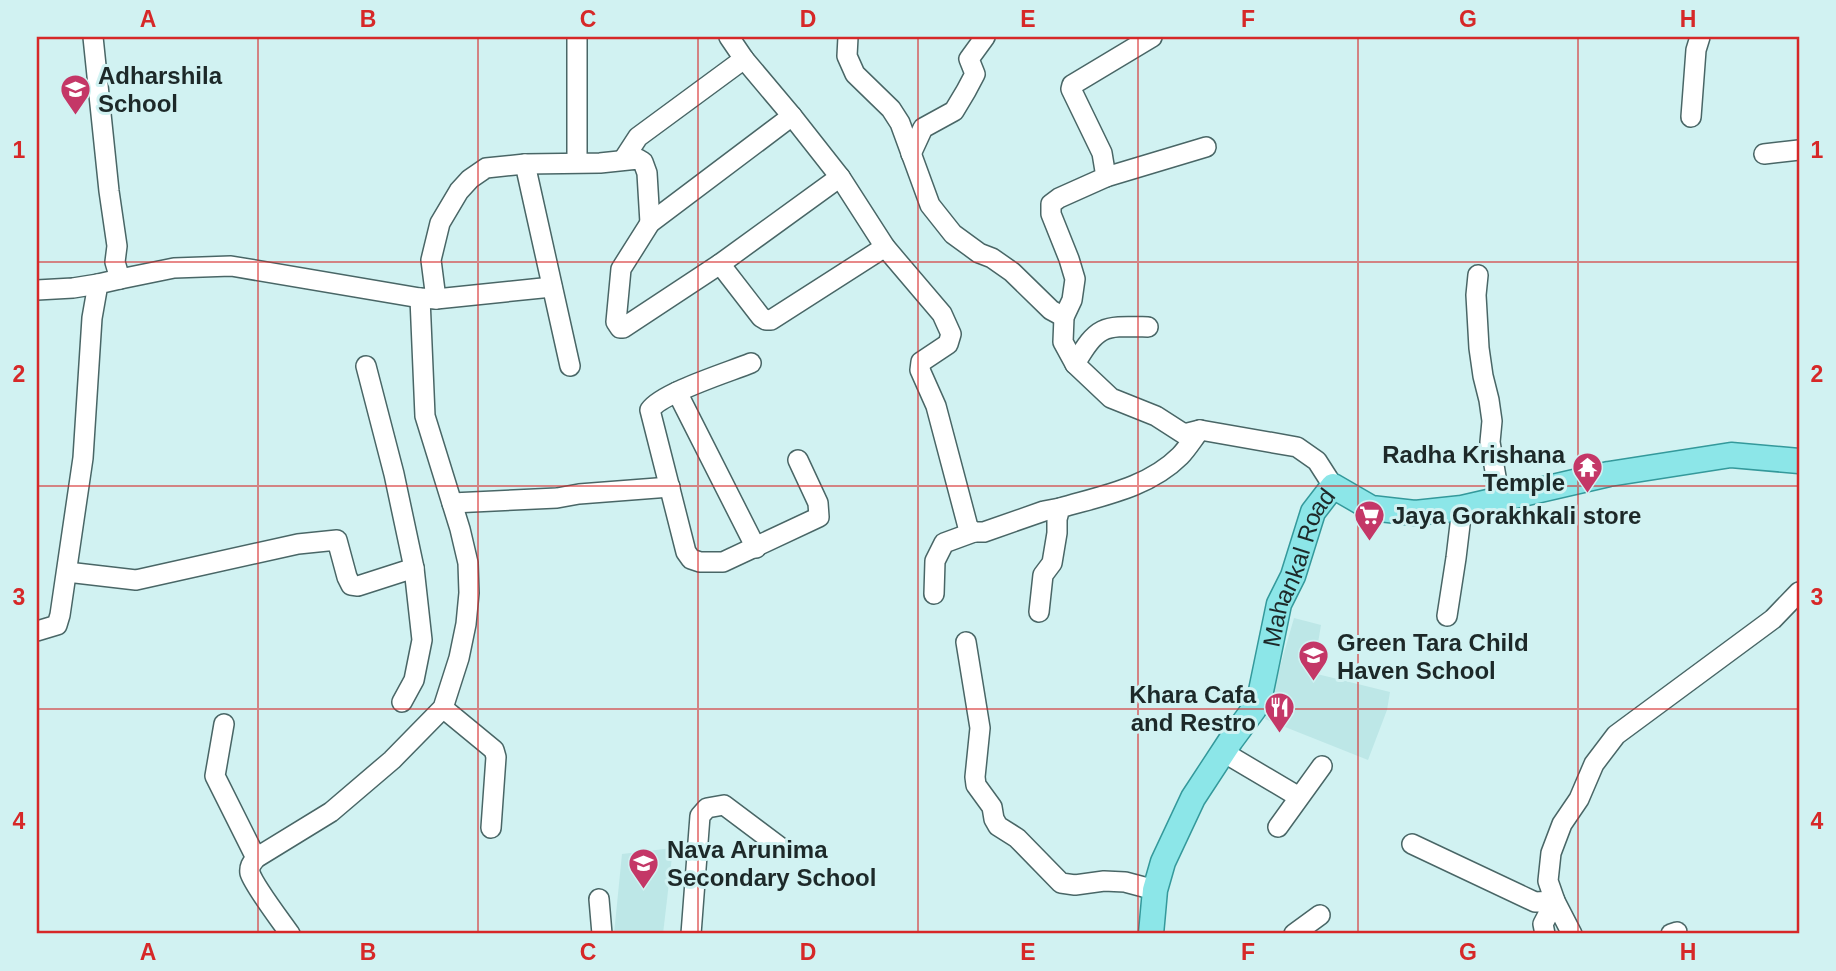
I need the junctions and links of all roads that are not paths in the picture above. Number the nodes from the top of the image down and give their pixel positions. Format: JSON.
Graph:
{"nodes":[{"id":1,"x":93,"y":37,"type":"edge"},
{"id":2,"x":577,"y":37,"type":"edge"},
{"id":3,"x":729,"y":37,"type":"edge"},
{"id":4,"x":848,"y":37,"type":"edge"},
{"id":5,"x":985,"y":37,"type":"edge"},
{"id":6,"x":1152,"y":37,"type":"edge"},
{"id":7,"x":1700,"y":37,"type":"edge"},
{"id":8,"x":744,"y":59,"type":"junction"},
{"id":9,"x":792,"y":116,"type":"junction"},
{"id":10,"x":1691,"y":117,"type":"dead end"},
{"id":11,"x":1206,"y":147,"type":"dead end"},
{"id":12,"x":1799,"y":150,"type":"edge"},
{"id":13,"x":911,"y":154,"type":"junction"},
{"id":14,"x":1764,"y":154,"type":"dead end"},
{"id":15,"x":622,"y":160,"type":"junction"},
{"id":16,"x":577,"y":162,"type":"junction"},
{"id":17,"x":525,"y":164,"type":"junction"},
{"id":18,"x":840,"y":177,"type":"junction"},
{"id":19,"x":1106,"y":177,"type":"junction"},
{"id":20,"x":649,"y":223,"type":"junction"},
{"id":21,"x":885,"y":247,"type":"junction"},
{"id":22,"x":720,"y":264,"type":"junction"},
{"id":23,"x":1478,"y":275,"type":"dead end"},
{"id":24,"x":120,"y":279,"type":"junction"},
{"id":25,"x":98,"y":284,"type":"junction"},
{"id":26,"x":551,"y":288,"type":"junction"},
{"id":27,"x":37,"y":290,"type":"edge"},
{"id":28,"x":428,"y":299,"type":"junction"},
{"id":29,"x":1064,"y":317,"type":"junction"},
{"id":30,"x":1148,"y":327,"type":"dead end"},
{"id":31,"x":751,"y":363,"type":"dead end"},
{"id":32,"x":1075,"y":364,"type":"junction"},
{"id":33,"x":366,"y":366,"type":"dead end"},
{"id":34,"x":570,"y":366,"type":"dead end"},
{"id":35,"x":677,"y":392,"type":"junction"},
{"id":36,"x":1200,"y":430,"type":"junction"},
{"id":37,"x":798,"y":460,"type":"dead end"},
{"id":38,"x":1799,"y":461,"type":"edge"},
{"id":39,"x":1333,"y":486,"type":"junction"},
{"id":40,"x":670,"y":487,"type":"junction"},
{"id":41,"x":1500,"y":500,"type":"junction"},
{"id":42,"x":452,"y":503,"type":"junction"},
{"id":43,"x":1060,"y":508,"type":"junction"},
{"id":44,"x":1462,"y":508,"type":"junction"},
{"id":45,"x":974,"y":532,"type":"junction"},
{"id":46,"x":756,"y":548,"type":"junction"},
{"id":47,"x":414,"y":568,"type":"junction"},
{"id":48,"x":67,"y":572,"type":"junction"},
{"id":49,"x":1799,"y":592,"type":"edge"},
{"id":50,"x":934,"y":594,"type":"dead end"},
{"id":51,"x":1039,"y":611,"type":"dead end"},
{"id":52,"x":1447,"y":616,"type":"dead end"},
{"id":53,"x":37,"y":631,"type":"edge"},
{"id":54,"x":966,"y":642,"type":"dead end"},
{"id":55,"x":402,"y":702,"type":"dead end"},
{"id":56,"x":443,"y":708,"type":"junction"},
{"id":57,"x":224,"y":724,"type":"dead end"},
{"id":58,"x":1223,"y":752,"type":"junction"},
{"id":59,"x":1322,"y":766,"type":"dead end"},
{"id":60,"x":1299,"y":797,"type":"junction"},
{"id":61,"x":1278,"y":827,"type":"dead end"},
{"id":62,"x":491,"y":828,"type":"dead end"},
{"id":63,"x":1412,"y":844,"type":"dead end"},
{"id":64,"x":780,"y":847,"type":"dead end"},
{"id":65,"x":256,"y":858,"type":"junction"},
{"id":66,"x":1155,"y":890,"type":"junction"},
{"id":67,"x":599,"y":900,"type":"dead end"},
{"id":68,"x":1555,"y":901,"type":"junction"},
{"id":69,"x":1320,"y":915,"type":"dead end"},
{"id":70,"x":290,"y":934,"type":"edge"},
{"id":71,"x":602,"y":934,"type":"edge"},
{"id":72,"x":691,"y":934,"type":"edge"},
{"id":73,"x":1151,"y":934,"type":"edge"},
{"id":74,"x":1294,"y":934,"type":"edge"},
{"id":75,"x":1545,"y":934,"type":"edge"},
{"id":76,"x":1572,"y":934,"type":"edge"}],
"edges":[{"from":1,"to":24,"type":"street"},
{"from":2,"to":16,"type":"street"},
{"from":3,"to":8,"type":"street"},
{"from":4,"to":13,"type":"street"},
{"from":5,"to":13,"type":"street"},
{"from":6,"to":19,"type":"street"},
{"from":7,"to":10,"type":"street"},
{"from":8,"to":9,"type":"street"},
{"from":8,"to":15,"type":"street"},
{"from":9,"to":18,"type":"street"},
{"from":9,"to":20,"type":"street"},
{"from":11,"to":19,"type":"street"},
{"from":12,"to":14,"type":"street"},
{"from":13,"to":29,"type":"street"},
{"from":15,"to":16,"type":"street"},
{"from":15,"to":20,"type":"street"},
{"from":16,"to":17,"type":"street"},
{"from":17,"to":26,"type":"street"},
{"from":17,"to":28,"type":"street"},
{"from":18,"to":21,"type":"street"},
{"from":18,"to":22,"type":"street"},
{"from":19,"to":29,"type":"street"},
{"from":20,"to":22,"type":"street"},
{"from":21,"to":22,"type":"street"},
{"from":21,"to":45,"type":"street"},
{"from":23,"to":41,"type":"street"},
{"from":24,"to":25,"type":"street"},
{"from":24,"to":28,"type":"street"},
{"from":25,"to":27,"type":"street"},
{"from":25,"to":48,"type":"street"},
{"from":26,"to":28,"type":"street"},
{"from":26,"to":34,"type":"street"},
{"from":28,"to":42,"type":"street"},
{"from":29,"to":32,"type":"street"},
{"from":30,"to":32,"type":"street"},
{"from":31,"to":35,"type":"street"},
{"from":32,"to":36,"type":"street"},
{"from":33,"to":47,"type":"street"},
{"from":35,"to":40,"type":"street"},
{"from":35,"to":46,"type":"street"},
{"from":36,"to":39,"type":"street"},
{"from":36,"to":43,"type":"street"},
{"from":37,"to":46,"type":"street"},
{"from":38,"to":41,"type":"main road","name":"Mahankal Road"},
{"from":39,"to":44,"type":"main road","name":"Mahankal Road"},
{"from":39,"to":58,"type":"main road","name":"Mahankal Road"},
{"from":40,"to":42,"type":"street"},
{"from":40,"to":46,"type":"street"},
{"from":41,"to":44,"type":"main road","name":"Mahankal Road"},
{"from":42,"to":56,"type":"street"},
{"from":43,"to":45,"type":"street"},
{"from":43,"to":51,"type":"street"},
{"from":44,"to":52,"type":"street"},
{"from":45,"to":50,"type":"street"},
{"from":47,"to":48,"type":"street"},
{"from":47,"to":55,"type":"street"},
{"from":48,"to":53,"type":"street"},
{"from":49,"to":68,"type":"street"},
{"from":54,"to":66,"type":"street"},
{"from":56,"to":62,"type":"street"},
{"from":56,"to":65,"type":"street"},
{"from":57,"to":65,"type":"street"},
{"from":58,"to":60,"type":"street"},
{"from":58,"to":66,"type":"main road","name":"Mahankal Road"},
{"from":59,"to":60,"type":"street"},
{"from":60,"to":61,"type":"street"},
{"from":63,"to":68,"type":"street"},
{"from":64,"to":72,"type":"street"},
{"from":65,"to":70,"type":"street"},
{"from":66,"to":73,"type":"main road","name":"Mahankal Road"},
{"from":67,"to":71,"type":"street"},
{"from":68,"to":75,"type":"street"},
{"from":68,"to":76,"type":"street"},
{"from":69,"to":74,"type":"street"}]}
